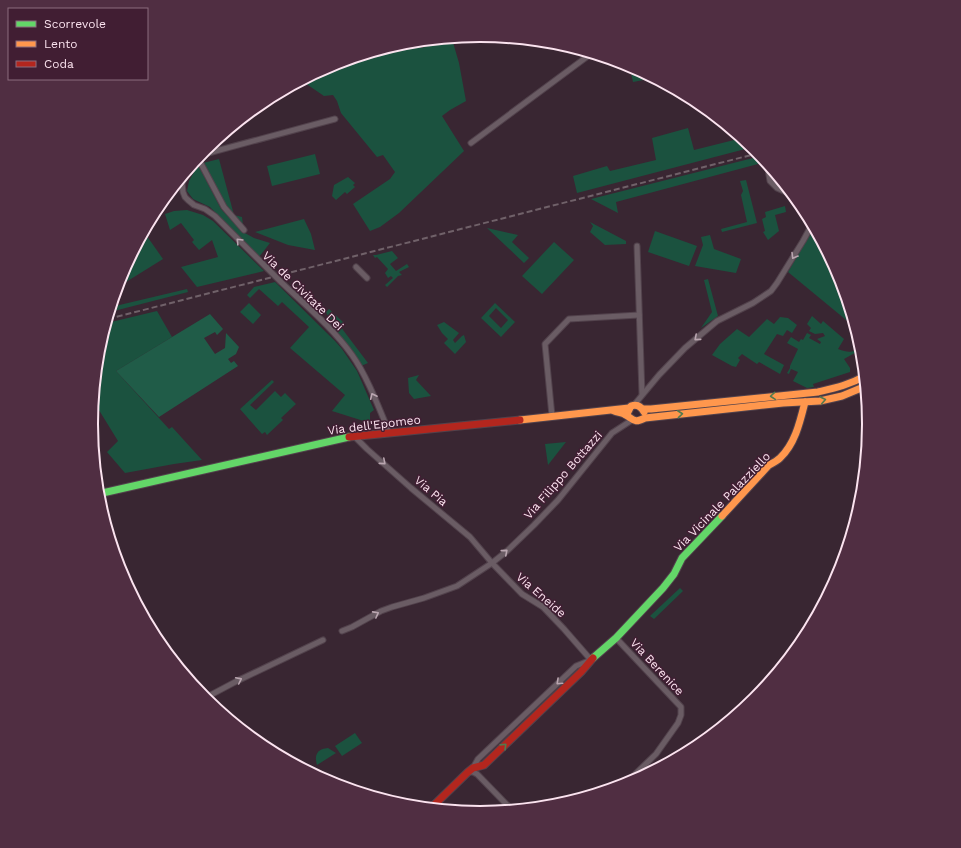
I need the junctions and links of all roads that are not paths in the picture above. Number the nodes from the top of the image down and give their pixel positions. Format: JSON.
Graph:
{"nodes":[{"id":1,"x":586,"y":57,"type":"edge"},
{"id":2,"x":335,"y":119,"type":"dead end"},
{"id":3,"x":471,"y":143,"type":"dead end"},
{"id":4,"x":212,"y":152,"type":"edge"},
{"id":5,"x":201,"y":164,"type":"edge"},
{"id":6,"x":769,"y":173,"type":"edge"},
{"id":7,"x":182,"y":185,"type":"edge"},
{"id":8,"x":784,"y":191,"type":"edge"},
{"id":9,"x":244,"y":230,"type":"dead end"},
{"id":10,"x":809,"y":230,"type":"edge"},
{"id":11,"x":638,"y":246,"type":"dead end"},
{"id":12,"x":356,"y":267,"type":"dead end"},
{"id":13,"x":367,"y":278,"type":"dead end"},
{"id":14,"x":640,"y":315,"type":"junction"},
{"id":15,"x":860,"y":379,"type":"edge"},
{"id":16,"x":861,"y":388,"type":"edge"},
{"id":17,"x":642,"y":394,"type":"junction"},
{"id":18,"x":805,"y":402,"type":"junction"},
{"id":19,"x":637,"y":405,"type":"junction"},
{"id":20,"x":610,"y":410,"type":"junction"},
{"id":21,"x":552,"y":416,"type":"junction"},
{"id":22,"x":630,"y":419,"type":"junction"},
{"id":23,"x":642,"y":419,"type":"junction"},
{"id":24,"x":389,"y":432,"type":"junction"},
{"id":25,"x":354,"y":436,"type":"junction"},
{"id":26,"x":105,"y":492,"type":"edge"},
{"id":27,"x":492,"y":563,"type":"junction"},
{"id":28,"x":342,"y":632,"type":"dead end"},
{"id":29,"x":616,"y":638,"type":"junction"},
{"id":30,"x":323,"y":640,"type":"dead end"},
{"id":31,"x":591,"y":660,"type":"junction"},
{"id":32,"x":211,"y":694,"type":"edge"},
{"id":33,"x":471,"y":770,"type":"junction"},
{"id":34,"x":637,"y":772,"type":"edge"},
{"id":35,"x":436,"y":803,"type":"edge"},
{"id":36,"x":507,"y":805,"type":"edge"}],
"edges":[{"from":1,"to":3,"type":"street"},
{"from":2,"to":4,"type":"street"},
{"from":5,"to":9,"type":"street"},
{"from":6,"to":8,"type":"street"},
{"from":24,"to":7,"type":"street","name":"Via de Civitate Dei","one_way":true,"bridge":true},
{"from":10,"to":17,"type":"street","one_way":true},
{"from":11,"to":14,"type":"street"},
{"from":12,"to":13,"type":"street"},
{"from":14,"to":17,"type":"street"},
{"from":14,"to":21,"type":"street"},
{"from":15,"to":19,"type":"street","name":"Via dell'Epomeo","one_way":true},
{"from":18,"to":16,"type":"street","one_way":true},
{"from":17,"to":19,"type":"street"},
{"from":23,"to":18,"type":"street","one_way":true},
{"from":18,"to":29,"type":"street","name":"Via Vicinale Palazziello"},
{"from":19,"to":20,"type":"street","name":"Via dell'Epomeo"},
{"from":19,"to":22,"type":"street"},
{"from":19,"to":23,"type":"street"},
{"from":20,"to":21,"type":"street","name":"Via dell'Epomeo"},
{"from":20,"to":22,"type":"street","name":"Via dell'Epomeo"},
{"from":21,"to":24,"type":"street","name":"Via dell'Epomeo"},
{"from":22,"to":23,"type":"street"},
{"from":27,"to":22,"type":"street","name":"Via Filippo Bottazzi","one_way":true},
{"from":24,"to":25,"type":"street","name":"Via dell'Epomeo"},
{"from":25,"to":26,"type":"street","name":"Via dell'Epomeo"},
{"from":25,"to":27,"type":"street","name":"Via Pia","one_way":true},
{"from":28,"to":27,"type":"street","name":"Via Filippo Bottazzi","one_way":true},
{"from":27,"to":31,"type":"street","name":"Via Eneide"},
{"from":29,"to":31,"type":"street","name":"Via Vicinale Palazziello"},
{"from":29,"to":34,"type":"street","name":"Via Berenice"},
{"from":32,"to":30,"type":"street","one_way":true},
{"from":31,"to":33,"type":"street","name":"Via Vicinale Palazziello"},
{"from":33,"to":35,"type":"street","name":"Via Vicinale Palazziello"},
{"from":33,"to":36,"type":"street"}]}
